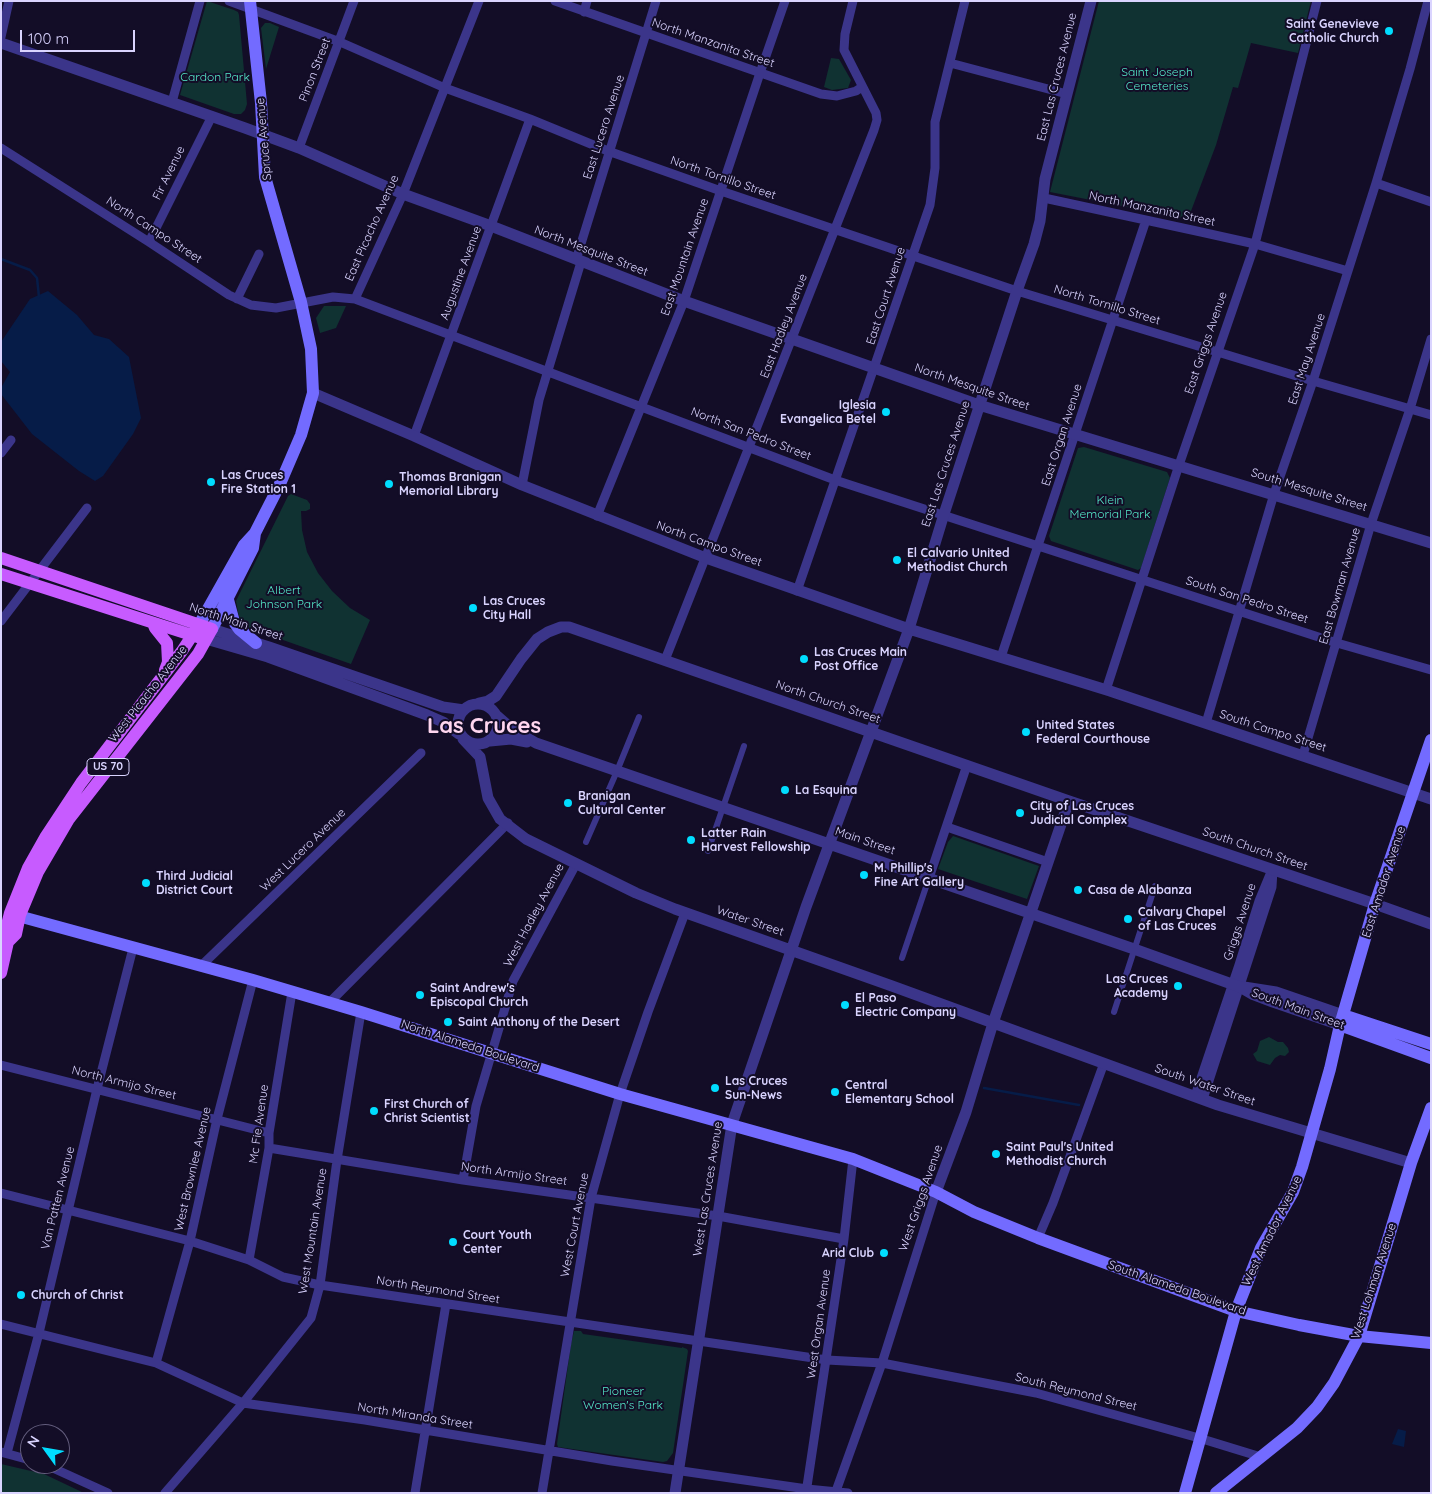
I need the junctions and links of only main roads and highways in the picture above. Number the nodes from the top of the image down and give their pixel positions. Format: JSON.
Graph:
{"nodes":[{"id":1,"x":250,"y":5,"type":"edge"},
{"id":2,"x":255,"y":533,"type":"junction"},
{"id":3,"x":1,"y":558,"type":"edge"},
{"id":4,"x":1,"y":574,"type":"edge"},
{"id":5,"x":34,"y":577,"type":"junction"},
{"id":6,"x":227,"y":596,"type":"junction"},
{"id":7,"x":152,"y":623,"type":"junction"},
{"id":8,"x":202,"y":632,"type":"junction"},
{"id":9,"x":256,"y":643,"type":"road end"},
{"id":10,"x":160,"y":679,"type":"junction"},
{"id":11,"x":1431,"y":740,"type":"edge"},
{"id":12,"x":11,"y":913,"type":"edge"},
{"id":13,"x":1,"y":973,"type":"edge"},
{"id":14,"x":1342,"y":1020,"type":"junction"},
{"id":15,"x":1431,"y":1044,"type":"edge"},
{"id":16,"x":1431,"y":1058,"type":"edge"},
{"id":17,"x":1431,"y":1108,"type":"edge"},
{"id":18,"x":936,"y":1192,"type":"joint"},
{"id":19,"x":1236,"y":1310,"type":"junction"},
{"id":20,"x":1358,"y":1336,"type":"junction"},
{"id":21,"x":1431,"y":1343,"type":"edge"},
{"id":22,"x":1185,"y":1493,"type":"edge"},
{"id":23,"x":1216,"y":1493,"type":"edge"}],
"edges":[{"from":1,"to":2,"type":"main road","name":"Spruce Avenue"},
{"from":2,"to":6,"type":"main road","name":"West Picacho Avenue"},
{"from":2,"to":8,"type":"main road"},
{"from":3,"to":5,"type":"main road","name":"North Main Street"},
{"from":4,"to":5,"type":"main road","name":"North Main Street"},
{"from":5,"to":7,"type":"main road","name":"North Main Street"},
{"from":5,"to":8,"type":"main road","name":"North Main Street"},
{"from":6,"to":8,"type":"main road","name":"West Picacho Avenue"},
{"from":6,"to":9,"type":"main road"},
{"from":7,"to":8,"type":"main road","name":"North Main Street"},
{"from":7,"to":10,"type":"main road"},
{"from":8,"to":10,"type":"main road","name":"West Picacho Avenue"},
{"from":8,"to":12,"type":"main road","name":"West Picacho Avenue","number":"US 70"},
{"from":10,"to":12,"type":"main road","name":"West Picacho Avenue","number":"US 70"},
{"from":11,"to":14,"type":"main road","name":"East Amador Avenue"},
{"from":12,"to":13,"type":"main road","name":"West Picacho Avenue","number":"US 70"},
{"from":12,"to":18,"type":"main road","name":"North Alameda Boulevard"},
{"from":14,"to":15,"type":"main road","name":"South Main Street"},
{"from":14,"to":16,"type":"main road","name":"South Main Street"},
{"from":14,"to":19,"type":"main road","name":"West Amador Avenue"},
{"from":17,"to":20,"type":"main road","name":"West Lohman Avenue"},
{"from":18,"to":19,"type":"main road","name":"South Alameda Boulevard"},
{"from":19,"to":20,"type":"main road","name":"South Alameda Boulevard"},
{"from":19,"to":22,"type":"main road","name":"West Amador Avenue"},
{"from":20,"to":21,"type":"main road","name":"South Alameda Boulevard"},
{"from":20,"to":23,"type":"main road","name":"West Lohman Avenue"}]}
